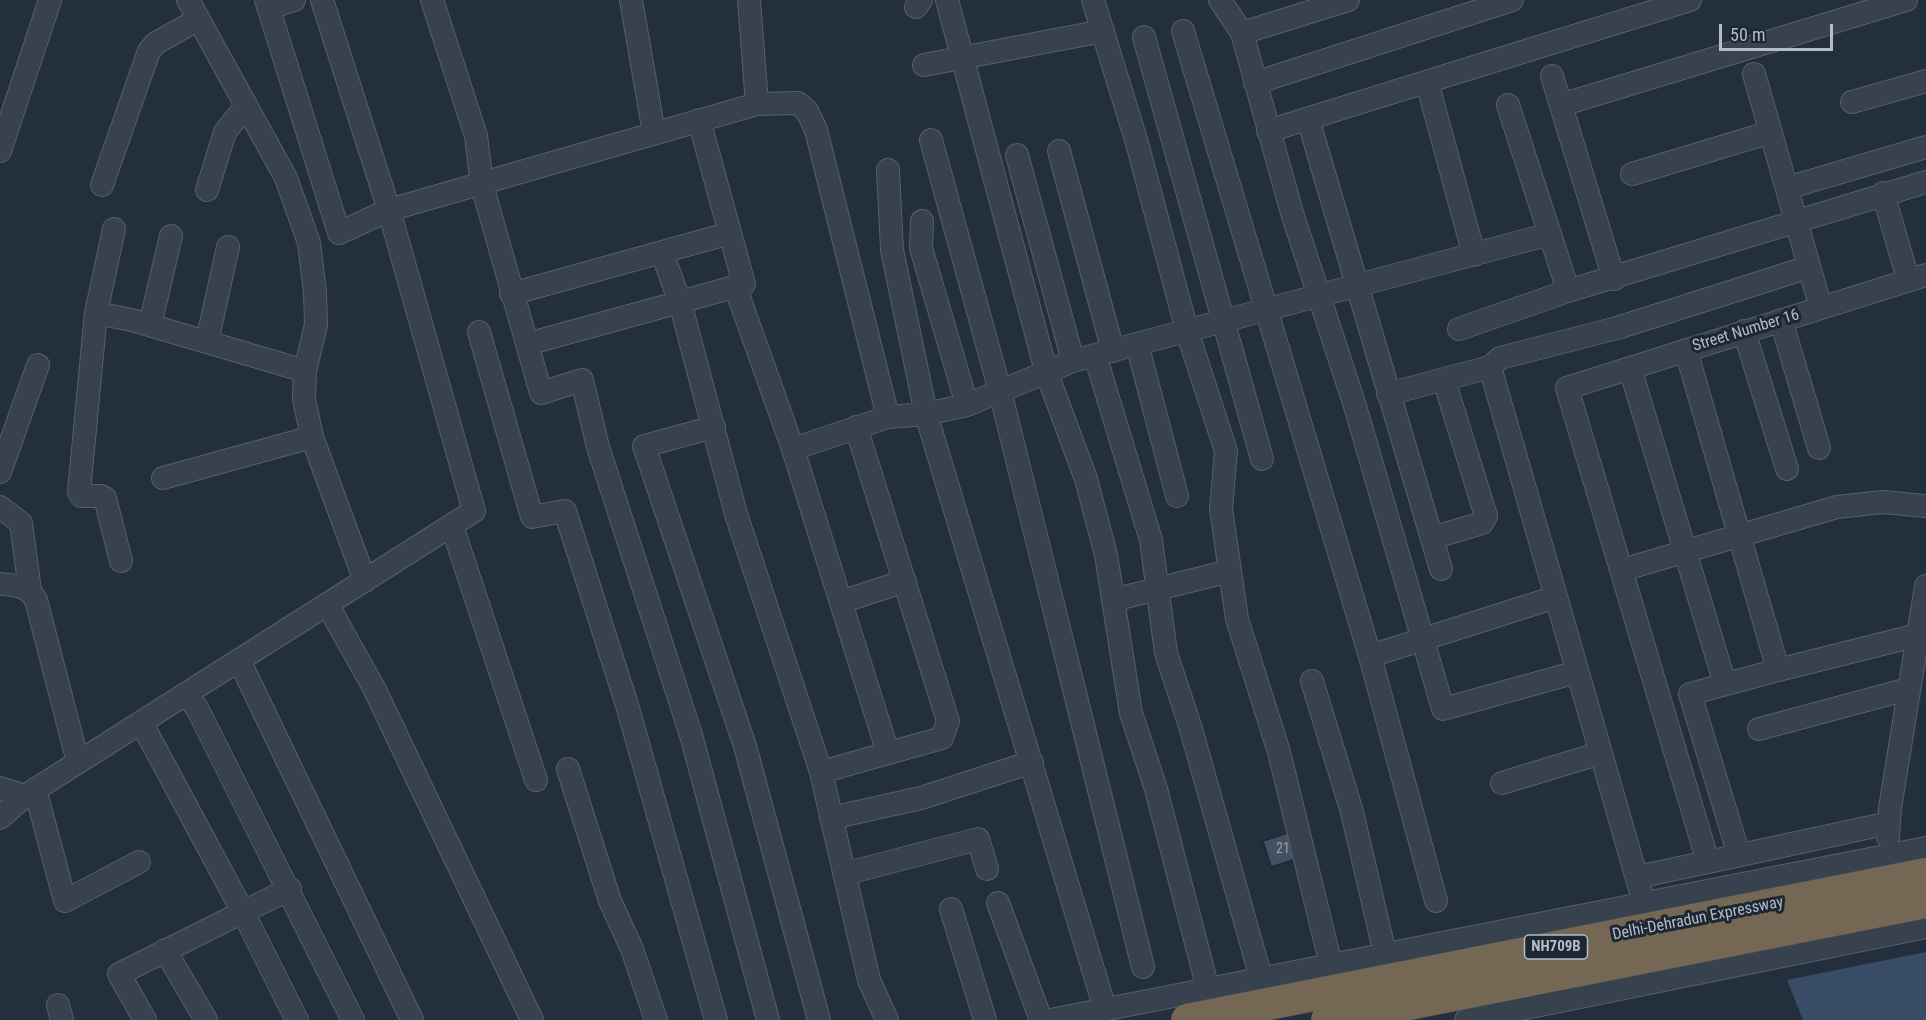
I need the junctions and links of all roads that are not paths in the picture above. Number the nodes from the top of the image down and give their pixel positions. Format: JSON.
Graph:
{"nodes":[{"id":1,"x":50,"y":0,"type":"edge"},
{"id":2,"x":294,"y":0,"type":"edge"},
{"id":3,"x":322,"y":0,"type":"edge"},
{"id":4,"x":432,"y":0,"type":"edge"},
{"id":5,"x":631,"y":0,"type":"edge"},
{"id":6,"x":749,"y":0,"type":"edge"},
{"id":7,"x":946,"y":0,"type":"edge"},
{"id":8,"x":1093,"y":0,"type":"edge"},
{"id":9,"x":1220,"y":0,"type":"edge"},
{"id":10,"x":1348,"y":0,"type":"edge"},
{"id":11,"x":1512,"y":0,"type":"edge"},
{"id":12,"x":1690,"y":0,"type":"edge"},
{"id":13,"x":1906,"y":0,"type":"edge"},
{"id":14,"x":267,"y":4,"type":"edge"},
{"id":15,"x":193,"y":10,"type":"edge"},
{"id":16,"x":1103,"y":31,"type":"junction"},
{"id":17,"x":1183,"y":31,"type":"dead end"},
{"id":18,"x":1242,"y":33,"type":"junction"},
{"id":19,"x":1144,"y":37,"type":"dead end"},
{"id":20,"x":962,"y":57,"type":"junction"},
{"id":21,"x":924,"y":65,"type":"dead end"},
{"id":22,"x":1754,"y":74,"type":"dead end"},
{"id":23,"x":1552,"y":76,"type":"dead end"},
{"id":24,"x":1926,"y":81,"type":"edge"},
{"id":25,"x":1427,"y":82,"type":"junction"},
{"id":26,"x":1255,"y":83,"type":"junction"},
{"id":27,"x":1852,"y":102,"type":"dead end"},
{"id":28,"x":757,"y":104,"type":"junction"},
{"id":29,"x":1508,"y":105,"type":"dead end"},
{"id":30,"x":1560,"y":105,"type":"junction"},
{"id":31,"x":246,"y":106,"type":"junction"},
{"id":32,"x":1308,"y":119,"type":"junction"},
{"id":33,"x":699,"y":120,"type":"junction"},
{"id":34,"x":1268,"y":131,"type":"junction"},
{"id":35,"x":1771,"y":132,"type":"junction"},
{"id":36,"x":654,"y":133,"type":"junction"},
{"id":37,"x":930,"y":140,"type":"dead end"},
{"id":38,"x":1926,"y":147,"type":"edge"},
{"id":39,"x":0,"y":151,"type":"edge"},
{"id":40,"x":1059,"y":151,"type":"dead end"},
{"id":41,"x":1017,"y":155,"type":"dead end"},
{"id":42,"x":888,"y":170,"type":"dead end"},
{"id":43,"x":1632,"y":174,"type":"dead end"},
{"id":44,"x":1926,"y":182,"type":"edge"},
{"id":45,"x":102,"y":185,"type":"dead end"},
{"id":46,"x":482,"y":185,"type":"junction"},
{"id":47,"x":1787,"y":188,"type":"junction"},
{"id":48,"x":207,"y":190,"type":"dead end"},
{"id":49,"x":1884,"y":193,"type":"junction"},
{"id":50,"x":389,"y":210,"type":"junction"},
{"id":51,"x":922,"y":221,"type":"dead end"},
{"id":52,"x":1796,"y":221,"type":"junction"},
{"id":53,"x":114,"y":229,"type":"dead end"},
{"id":54,"x":1550,"y":234,"type":"junction"},
{"id":55,"x":171,"y":236,"type":"dead end"},
{"id":56,"x":716,"y":237,"type":"dead end"},
{"id":57,"x":228,"y":247,"type":"dead end"},
{"id":58,"x":662,"y":253,"type":"junction"},
{"id":59,"x":1474,"y":255,"type":"junction"},
{"id":60,"x":1809,"y":267,"type":"junction"},
{"id":61,"x":1917,"y":277,"type":"edge"},
{"id":62,"x":1614,"y":279,"type":"junction"},
{"id":63,"x":1357,"y":285,"type":"junction"},
{"id":64,"x":735,"y":286,"type":"junction"},
{"id":65,"x":1571,"y":290,"type":"junction"},
{"id":66,"x":511,"y":294,"type":"junction"},
{"id":67,"x":1318,"y":294,"type":"junction"},
{"id":68,"x":680,"y":302,"type":"junction"},
{"id":69,"x":1821,"y":308,"type":"junction"},
{"id":70,"x":1266,"y":310,"type":"junction"},
{"id":71,"x":96,"y":313,"type":"junction"},
{"id":72,"x":1781,"y":320,"type":"junction"},
{"id":73,"x":1222,"y":322,"type":"junction"},
{"id":74,"x":150,"y":325,"type":"junction"},
{"id":75,"x":1459,"y":329,"type":"dead end"},
{"id":76,"x":1187,"y":331,"type":"junction"},
{"id":77,"x":1744,"y":331,"type":"junction"},
{"id":78,"x":479,"y":332,"type":"dead end"},
{"id":79,"x":207,"y":342,"type":"junction"},
{"id":80,"x":527,"y":344,"type":"junction"},
{"id":81,"x":1137,"y":344,"type":"junction"},
{"id":82,"x":1686,"y":350,"type":"junction"},
{"id":83,"x":1104,"y":353,"type":"junction"},
{"id":84,"x":1073,"y":361,"type":"junction"},
{"id":85,"x":38,"y":365,"type":"dead end"},
{"id":86,"x":1490,"y":367,"type":"junction"},
{"id":87,"x":1630,"y":368,"type":"junction"},
{"id":88,"x":304,"y":370,"type":"junction"},
{"id":89,"x":1046,"y":371,"type":"junction"},
{"id":90,"x":1444,"y":380,"type":"junction"},
{"id":91,"x":1000,"y":391,"type":"junction"},
{"id":92,"x":1389,"y":394,"type":"junction"},
{"id":93,"x":967,"y":405,"type":"junction"},
{"id":94,"x":926,"y":414,"type":"junction"},
{"id":95,"x":888,"y":417,"type":"junction"},
{"id":96,"x":714,"y":427,"type":"junction"},
{"id":97,"x":856,"y":427,"type":"junction"},
{"id":98,"x":312,"y":437,"type":"junction"},
{"id":99,"x":1819,"y":448,"type":"dead end"},
{"id":100,"x":793,"y":449,"type":"junction"},
{"id":101,"x":1262,"y":459,"type":"dead end"},
{"id":102,"x":1787,"y":469,"type":"dead end"},
{"id":103,"x":0,"y":472,"type":"edge"},
{"id":104,"x":163,"y":478,"type":"dead end"},
{"id":105,"x":1177,"y":496,"type":"dead end"},
{"id":106,"x":1926,"y":506,"type":"edge"},
{"id":107,"x":0,"y":507,"type":"edge"},
{"id":108,"x":452,"y":526,"type":"junction"},
{"id":109,"x":1741,"y":534,"type":"junction"},
{"id":110,"x":1432,"y":538,"type":"junction"},
{"id":111,"x":1685,"y":551,"type":"junction"},
{"id":112,"x":120,"y":561,"type":"dead end"},
{"id":113,"x":1441,"y":569,"type":"dead end"},
{"id":114,"x":1622,"y":570,"type":"junction"},
{"id":115,"x":1230,"y":571,"type":"junction"},
{"id":116,"x":365,"y":580,"type":"junction"},
{"id":117,"x":904,"y":581,"type":"junction"},
{"id":118,"x":0,"y":584,"type":"edge"},
{"id":119,"x":1157,"y":589,"type":"junction"},
{"id":120,"x":30,"y":590,"type":"junction"},
{"id":121,"x":1556,"y":597,"type":"junction"},
{"id":122,"x":1925,"y":597,"type":"edge"},
{"id":123,"x":1113,"y":600,"type":"junction"},
{"id":124,"x":841,"y":602,"type":"junction"},
{"id":125,"x":327,"y":604,"type":"junction"},
{"id":126,"x":1918,"y":635,"type":"junction"},
{"id":127,"x":1421,"y":639,"type":"junction"},
{"id":128,"x":1370,"y":656,"type":"junction"},
{"id":129,"x":239,"y":660,"type":"junction"},
{"id":130,"x":1778,"y":670,"type":"junction"},
{"id":131,"x":1577,"y":672,"type":"junction"},
{"id":132,"x":1312,"y":681,"type":"dead end"},
{"id":133,"x":1725,"y":684,"type":"junction"},
{"id":134,"x":1908,"y":689,"type":"junction"},
{"id":135,"x":186,"y":694,"type":"junction"},
{"id":136,"x":141,"y":722,"type":"junction"},
{"id":137,"x":1760,"y":729,"type":"dead end"},
{"id":138,"x":888,"y":753,"type":"junction"},
{"id":139,"x":1600,"y":753,"type":"junction"},
{"id":140,"x":78,"y":762,"type":"junction"},
{"id":141,"x":1032,"y":762,"type":"junction"},
{"id":142,"x":568,"y":769,"type":"dead end"},
{"id":143,"x":821,"y":772,"type":"junction"},
{"id":144,"x":536,"y":780,"type":"dead end"},
{"id":145,"x":1502,"y":783,"type":"dead end"},
{"id":146,"x":0,"y":788,"type":"edge"},
{"id":147,"x":30,"y":792,"type":"junction"},
{"id":148,"x":0,"y":818,"type":"edge"},
{"id":149,"x":831,"y":818,"type":"junction"},
{"id":150,"x":1888,"y":837,"type":"junction"},
{"id":151,"x":1926,"y":848,"type":"edge"},
{"id":152,"x":1739,"y":855,"type":"junction"},
{"id":153,"x":139,"y":862,"type":"dead end"},
{"id":154,"x":1708,"y":862,"type":"junction"},
{"id":155,"x":987,"y":869,"type":"dead end"},
{"id":156,"x":844,"y":874,"type":"junction"},
{"id":157,"x":1926,"y":874,"type":"edge"},
{"id":158,"x":1637,"y":877,"type":"junction"},
{"id":159,"x":290,"y":889,"type":"junction"},
{"id":160,"x":1436,"y":901,"type":"dead end"},
{"id":161,"x":1926,"y":902,"type":"edge"},
{"id":162,"x":998,"y":903,"type":"dead end"},
{"id":163,"x":1644,"y":903,"type":"junction"},
{"id":164,"x":951,"y":909,"type":"dead end"},
{"id":165,"x":243,"y":912,"type":"junction"},
{"id":166,"x":1926,"y":927,"type":"edge"},
{"id":167,"x":1902,"y":932,"type":"junction"},
{"id":168,"x":1382,"y":941,"type":"junction"},
{"id":169,"x":165,"y":950,"type":"junction"},
{"id":170,"x":1327,"y":950,"type":"junction"},
{"id":171,"x":1257,"y":965,"type":"junction"},
{"id":172,"x":1143,"y":967,"type":"dead end"},
{"id":173,"x":1205,"y":975,"type":"junction"},
{"id":174,"x":1100,"y":992,"type":"junction"},
{"id":175,"x":982,"y":1010,"type":"edge"},
{"id":176,"x":1041,"y":1011,"type":"edge"},
{"id":177,"x":887,"y":1018,"type":"edge"},
{"id":178,"x":146,"y":1020,"type":"edge"},
{"id":179,"x":207,"y":1020,"type":"edge"},
{"id":180,"x":297,"y":1020,"type":"edge"},
{"id":181,"x":353,"y":1020,"type":"edge"},
{"id":182,"x":412,"y":1020,"type":"edge"},
{"id":183,"x":532,"y":1020,"type":"edge"},
{"id":184,"x":656,"y":1020,"type":"edge"},
{"id":185,"x":716,"y":1020,"type":"edge"},
{"id":186,"x":768,"y":1020,"type":"edge"},
{"id":187,"x":819,"y":1020,"type":"edge"},
{"id":188,"x":1187,"y":1020,"type":"edge"},
{"id":189,"x":1327,"y":1020,"type":"edge"},
{"id":190,"x":1466,"y":1020,"type":"edge"}],
"edges":[{"from":1,"to":39,"type":"street"},
{"from":2,"to":14,"type":"street"},
{"from":3,"to":50,"type":"street"},
{"from":4,"to":46,"type":"street"},
{"from":5,"to":36,"type":"street"},
{"from":6,"to":28,"type":"street"},
{"from":7,"to":20,"type":"street"},
{"from":8,"to":16,"type":"street"},
{"from":9,"to":18,"type":"street"},
{"from":10,"to":18,"type":"street"},
{"from":11,"to":26,"type":"street"},
{"from":12,"to":25,"type":"street"},
{"from":13,"to":30,"type":"street"},
{"from":14,"to":50,"type":"street"},
{"from":15,"to":31,"type":"street"},
{"from":15,"to":45,"type":"street"},
{"from":16,"to":20,"type":"street"},
{"from":16,"to":76,"type":"street"},
{"from":17,"to":70,"type":"street"},
{"from":18,"to":26,"type":"street"},
{"from":19,"to":73,"type":"street"},
{"from":20,"to":21,"type":"street"},
{"from":20,"to":89,"type":"street"},
{"from":22,"to":35,"type":"street"},
{"from":23,"to":30,"type":"street"},
{"from":24,"to":27,"type":"street"},
{"from":25,"to":32,"type":"street"},
{"from":25,"to":59,"type":"street"},
{"from":26,"to":34,"type":"street"},
{"from":28,"to":33,"type":"street"},
{"from":28,"to":95,"type":"street"},
{"from":29,"to":54,"type":"street"},
{"from":30,"to":62,"type":"street"},
{"from":31,"to":48,"type":"street"},
{"from":31,"to":88,"type":"street"},
{"from":32,"to":34,"type":"street"},
{"from":32,"to":63,"type":"street"},
{"from":33,"to":36,"type":"street"},
{"from":33,"to":64,"type":"street"},
{"from":34,"to":67,"type":"street"},
{"from":35,"to":43,"type":"street"},
{"from":35,"to":47,"type":"street"},
{"from":36,"to":46,"type":"street"},
{"from":37,"to":91,"type":"street"},
{"from":38,"to":47,"type":"street"},
{"from":40,"to":83,"type":"street"},
{"from":41,"to":84,"type":"street"},
{"from":42,"to":94,"type":"street"},
{"from":44,"to":49,"type":"street"},
{"from":46,"to":50,"type":"street"},
{"from":46,"to":66,"type":"street"},
{"from":47,"to":52,"type":"street"},
{"from":49,"to":52,"type":"street"},
{"from":49,"to":61,"type":"street"},
{"from":50,"to":108,"type":"street"},
{"from":51,"to":93,"type":"street"},
{"from":52,"to":60,"type":"street"},
{"from":52,"to":62,"type":"street"},
{"from":53,"to":71,"type":"street"},
{"from":54,"to":59,"type":"street"},
{"from":54,"to":65,"type":"street"},
{"from":55,"to":74,"type":"street"},
{"from":56,"to":58,"type":"street"},
{"from":57,"to":79,"type":"street"},
{"from":58,"to":66,"type":"street"},
{"from":58,"to":68,"type":"street"},
{"from":59,"to":63,"type":"street"},
{"from":60,"to":69,"type":"street"},
{"from":60,"to":86,"type":"street"},
{"from":61,"to":69,"type":"street","name":"Street Number 16"},
{"from":62,"to":65,"type":"street"},
{"from":63,"to":67,"type":"street"},
{"from":63,"to":92,"type":"street"},
{"from":64,"to":68,"type":"street"},
{"from":64,"to":100,"type":"street"},
{"from":65,"to":75,"type":"street"},
{"from":66,"to":80,"type":"street"},
{"from":67,"to":70,"type":"street"},
{"from":67,"to":127,"type":"street"},
{"from":68,"to":80,"type":"street"},
{"from":68,"to":96,"type":"street"},
{"from":69,"to":72,"type":"street","name":"Street Number 16"},
{"from":70,"to":73,"type":"street"},
{"from":70,"to":128,"type":"street"},
{"from":71,"to":74,"type":"street"},
{"from":71,"to":112,"type":"street"},
{"from":72,"to":77,"type":"street","name":"Street Number 16"},
{"from":72,"to":99,"type":"street"},
{"from":73,"to":76,"type":"street"},
{"from":73,"to":101,"type":"street"},
{"from":74,"to":79,"type":"street"},
{"from":76,"to":81,"type":"street"},
{"from":76,"to":115,"type":"street"},
{"from":77,"to":82,"type":"street","name":"Street Number 16"},
{"from":77,"to":102,"type":"street"},
{"from":78,"to":185,"type":"street"},
{"from":79,"to":88,"type":"street"},
{"from":80,"to":186,"type":"street"},
{"from":81,"to":83,"type":"street"},
{"from":81,"to":105,"type":"street"},
{"from":82,"to":87,"type":"street","name":"Street Number 16"},
{"from":82,"to":109,"type":"street"},
{"from":83,"to":84,"type":"street"},
{"from":83,"to":119,"type":"street"},
{"from":84,"to":89,"type":"street"},
{"from":85,"to":103,"type":"street"},
{"from":86,"to":90,"type":"street"},
{"from":86,"to":121,"type":"street"},
{"from":87,"to":111,"type":"street"},
{"from":87,"to":114,"type":"street","name":"Street Number 16"},
{"from":88,"to":98,"type":"street"},
{"from":89,"to":91,"type":"street"},
{"from":89,"to":123,"type":"street"},
{"from":90,"to":92,"type":"street"},
{"from":90,"to":110,"type":"street"},
{"from":91,"to":93,"type":"street"},
{"from":91,"to":172,"type":"street"},
{"from":92,"to":110,"type":"street"},
{"from":93,"to":94,"type":"street"},
{"from":94,"to":95,"type":"street"},
{"from":94,"to":141,"type":"street"},
{"from":95,"to":97,"type":"street"},
{"from":96,"to":143,"type":"street"},
{"from":96,"to":187,"type":"street"},
{"from":97,"to":100,"type":"street"},
{"from":97,"to":117,"type":"street"},
{"from":98,"to":104,"type":"street"},
{"from":98,"to":116,"type":"street"},
{"from":100,"to":124,"type":"street"},
{"from":106,"to":109,"type":"street"},
{"from":107,"to":120,"type":"street"},
{"from":108,"to":116,"type":"street"},
{"from":108,"to":144,"type":"street"},
{"from":109,"to":111,"type":"street"},
{"from":109,"to":130,"type":"street"},
{"from":110,"to":113,"type":"street"},
{"from":111,"to":114,"type":"street"},
{"from":111,"to":133,"type":"street"},
{"from":114,"to":154,"type":"street"},
{"from":115,"to":119,"type":"street"},
{"from":115,"to":170,"type":"street"},
{"from":116,"to":125,"type":"street"},
{"from":117,"to":124,"type":"street"},
{"from":117,"to":138,"type":"street"},
{"from":118,"to":120,"type":"street"},
{"from":119,"to":123,"type":"street"},
{"from":119,"to":171,"type":"street"},
{"from":120,"to":140,"type":"street"},
{"from":121,"to":127,"type":"street"},
{"from":121,"to":131,"type":"street"},
{"from":122,"to":126,"type":"street"},
{"from":123,"to":173,"type":"street"},
{"from":124,"to":138,"type":"street"},
{"from":125,"to":129,"type":"street"},
{"from":125,"to":183,"type":"street"},
{"from":126,"to":130,"type":"street"},
{"from":126,"to":134,"type":"street"},
{"from":127,"to":128,"type":"street"},
{"from":127,"to":131,"type":"street"},
{"from":128,"to":160,"type":"street"},
{"from":129,"to":135,"type":"street"},
{"from":129,"to":182,"type":"street"},
{"from":130,"to":133,"type":"street"},
{"from":131,"to":139,"type":"street"},
{"from":132,"to":168,"type":"street"},
{"from":133,"to":152,"type":"street"},
{"from":134,"to":137,"type":"street"},
{"from":134,"to":150,"type":"street"},
{"from":135,"to":136,"type":"street"},
{"from":135,"to":159,"type":"street"},
{"from":136,"to":140,"type":"street"},
{"from":136,"to":165,"type":"street"},
{"from":138,"to":143,"type":"street"},
{"from":139,"to":145,"type":"street"},
{"from":139,"to":158,"type":"street"},
{"from":140,"to":147,"type":"street"},
{"from":141,"to":149,"type":"street"},
{"from":141,"to":174,"type":"street"},
{"from":142,"to":184,"type":"street"},
{"from":143,"to":149,"type":"street"},
{"from":146,"to":147,"type":"street"},
{"from":147,"to":148,"type":"street"},
{"from":147,"to":153,"type":"street"},
{"from":149,"to":156,"type":"street"},
{"from":150,"to":151,"type":"street"},
{"from":150,"to":152,"type":"street"},
{"from":150,"to":163,"type":"street"},
{"from":150,"to":167,"type":"street"},
{"from":152,"to":154,"type":"street"},
{"from":154,"to":158,"type":"street"},
{"from":155,"to":156,"type":"street"},
{"from":156,"to":177,"type":"street"},
{"from":157,"to":188,"type":"highway","name":"Delhi-Dehradun Expressway","number":"NH709B","bridge":true},
{"from":158,"to":163,"type":"street"},
{"from":159,"to":165,"type":"street"},
{"from":159,"to":181,"type":"street"},
{"from":161,"to":189,"type":"highway","name":"Delhi-Dehradun Expressway","number":"NH709B","bridge":true},
{"from":162,"to":176,"type":"street"},
{"from":163,"to":168,"type":"street"},
{"from":164,"to":175,"type":"street"},
{"from":165,"to":169,"type":"street"},
{"from":165,"to":180,"type":"street"},
{"from":166,"to":167,"type":"street"},
{"from":167,"to":190,"type":"street"},
{"from":168,"to":170,"type":"street"},
{"from":169,"to":178,"type":"street"},
{"from":169,"to":179,"type":"street"},
{"from":170,"to":171,"type":"street"},
{"from":171,"to":173,"type":"street"},
{"from":173,"to":174,"type":"street"},
{"from":174,"to":176,"type":"street"}]}
